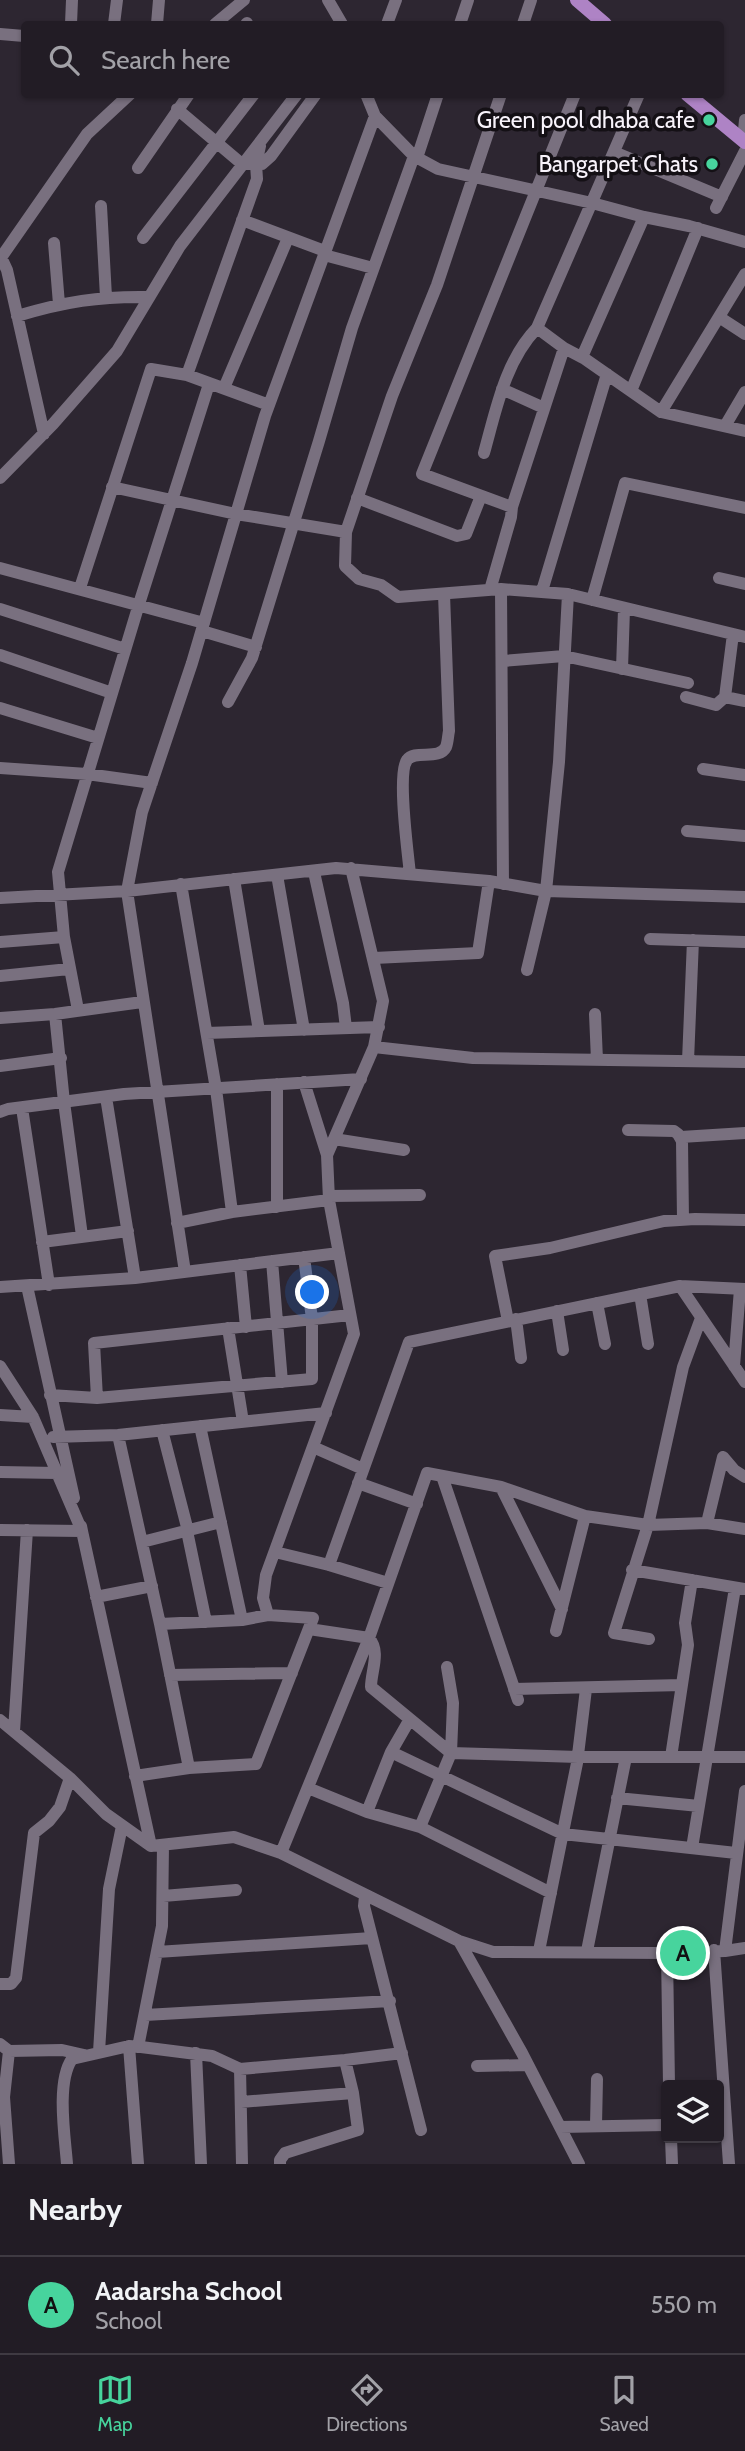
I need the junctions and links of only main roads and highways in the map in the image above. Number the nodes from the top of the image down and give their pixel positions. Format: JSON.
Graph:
{"nodes":[{"id":1,"x":577,"y":0,"type":"edge"},
{"id":2,"x":601,"y":21,"type":"edge"},
{"id":3,"x":692,"y":98,"type":"edge"},
{"id":4,"x":744,"y":144,"type":"edge"}],
"edges":[{"from":1,"to":2,"type":"main road"},
{"from":3,"to":4,"type":"main road"}]}
